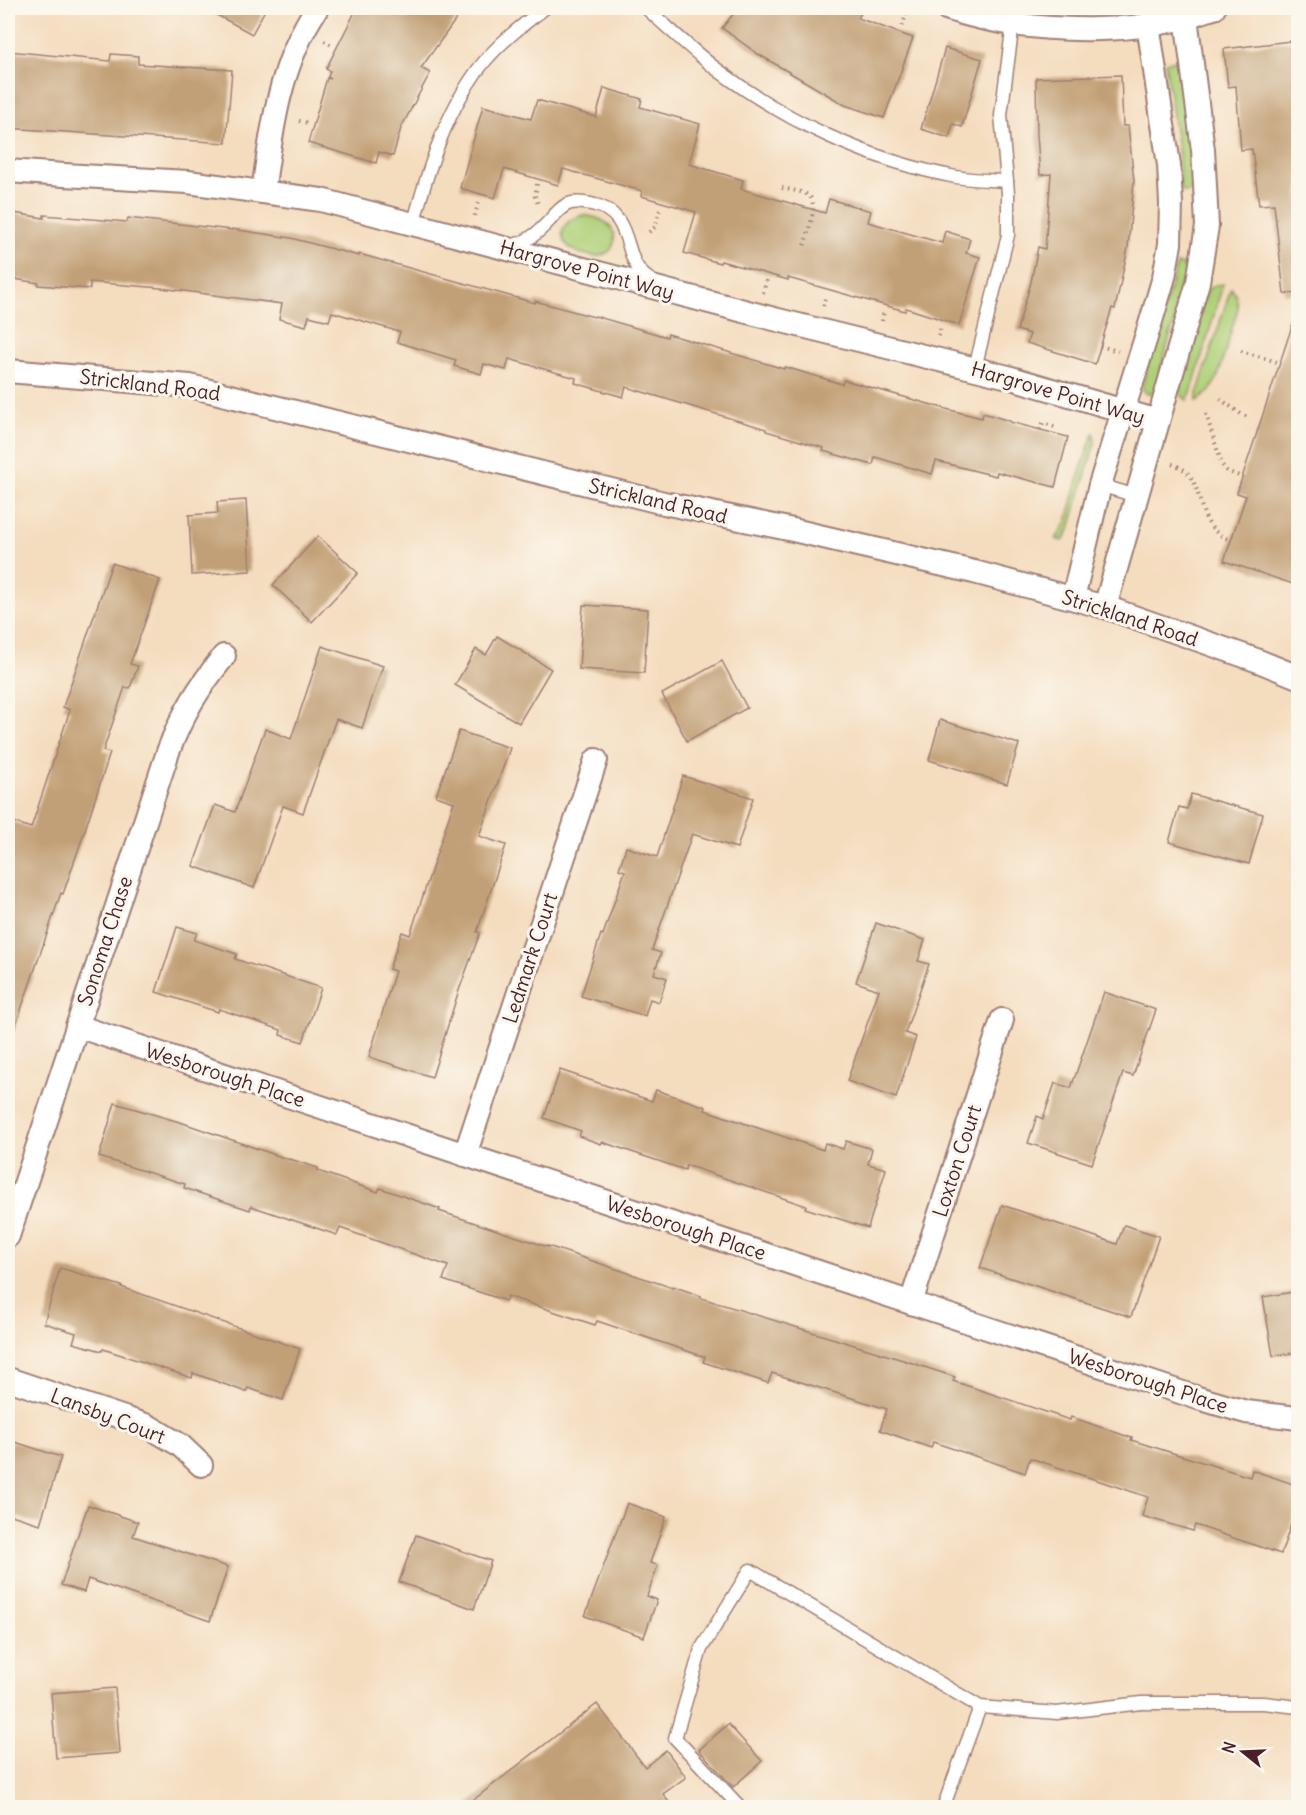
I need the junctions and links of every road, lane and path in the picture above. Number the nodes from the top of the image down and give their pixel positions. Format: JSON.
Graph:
{"nodes":[{"id":1,"x":317,"y":8,"type":"edge"},
{"id":2,"x":544,"y":8,"type":"edge"},
{"id":3,"x":646,"y":8,"type":"edge"},
{"id":4,"x":946,"y":8,"type":"edge"},
{"id":5,"x":1214,"y":8,"type":"edge"},
{"id":6,"x":907,"y":13,"type":"dead end"},
{"id":7,"x":1186,"y":17,"type":"junction"},
{"id":8,"x":1013,"y":23,"type":"junction"},
{"id":9,"x":1149,"y":24,"type":"junction"},
{"id":10,"x":902,"y":26,"type":"dead end"},
{"id":11,"x":8,"y":171,"type":"edge"},
{"id":12,"x":1006,"y":181,"type":"junction"},
{"id":13,"x":537,"y":184,"type":"dead end"},
{"id":14,"x":782,"y":188,"type":"dead end"},
{"id":15,"x":263,"y":192,"type":"junction"},
{"id":16,"x":479,"y":199,"type":"dead end"},
{"id":17,"x":538,"y":205,"type":"dead end"},
{"id":18,"x":660,"y":210,"type":"dead end"},
{"id":19,"x":474,"y":220,"type":"dead end"},
{"id":20,"x":413,"y":225,"type":"junction"},
{"id":21,"x":649,"y":232,"type":"dead end"},
{"id":22,"x":497,"y":246,"type":"junction"},
{"id":23,"x":804,"y":246,"type":"dead end"},
{"id":24,"x":767,"y":279,"type":"dead end"},
{"id":25,"x":670,"y":292,"type":"junction"},
{"id":26,"x":763,"y":294,"type":"dead end"},
{"id":27,"x":826,"y":296,"type":"dead end"},
{"id":28,"x":823,"y":310,"type":"dead end"},
{"id":29,"x":884,"y":310,"type":"dead end"},
{"id":30,"x":881,"y":325,"type":"dead end"},
{"id":31,"x":1100,"y":346,"type":"dead end"},
{"id":32,"x":1241,"y":351,"type":"dead end"},
{"id":33,"x":1125,"y":352,"type":"dead end"},
{"id":34,"x":1277,"y":362,"type":"dead end"},
{"id":35,"x":975,"y":368,"type":"junction"},
{"id":36,"x":8,"y":371,"type":"edge"},
{"id":37,"x":1220,"y":399,"type":"dead end"},
{"id":38,"x":1123,"y":411,"type":"junction"},
{"id":39,"x":1206,"y":414,"type":"dead end"},
{"id":40,"x":1251,"y":418,"type":"dead end"},
{"id":41,"x":1158,"y":421,"type":"junction"},
{"id":42,"x":1058,"y":428,"type":"dead end"},
{"id":43,"x":1040,"y":430,"type":"dead end"},
{"id":44,"x":1172,"y":464,"type":"dead end"},
{"id":45,"x":1239,"y":476,"type":"dead end"},
{"id":46,"x":1100,"y":485,"type":"junction"},
{"id":47,"x":1136,"y":496,"type":"junction"},
{"id":48,"x":1228,"y":539,"type":"dead end"},
{"id":49,"x":1073,"y":598,"type":"junction"},
{"id":50,"x":1105,"y":607,"type":"junction"},
{"id":51,"x":224,"y":656,"type":"dead end"},
{"id":52,"x":1299,"y":678,"type":"edge"},
{"id":53,"x":596,"y":760,"type":"dead end"},
{"id":54,"x":1002,"y":1020,"type":"dead end"},
{"id":55,"x":77,"y":1026,"type":"junction"},
{"id":56,"x":465,"y":1155,"type":"junction"},
{"id":57,"x":8,"y":1236,"type":"edge"},
{"id":58,"x":911,"y":1303,"type":"junction"},
{"id":59,"x":8,"y":1379,"type":"edge"},
{"id":60,"x":1299,"y":1418,"type":"edge"},
{"id":61,"x":201,"y":1465,"type":"dead end"},
{"id":62,"x":980,"y":1707,"type":"junction"},
{"id":63,"x":1299,"y":1707,"type":"edge"},
{"id":64,"x":741,"y":1808,"type":"edge"},
{"id":65,"x":944,"y":1808,"type":"edge"}],
"edges":[{"from":1,"to":15,"type":"street"},
{"from":2,"to":20,"type":"lane"},
{"from":3,"to":12,"type":"lane"},
{"from":4,"to":8,"type":"street"},
{"from":5,"to":7,"type":"street"},
{"from":6,"to":10,"type":"path"},
{"from":7,"to":9,"type":"street"},
{"from":7,"to":41,"type":"street"},
{"from":8,"to":9,"type":"street"},
{"from":8,"to":12,"type":"lane"},
{"from":9,"to":38,"type":"street"},
{"from":11,"to":15,"type":"street","name":"Hargrove Point Way"},
{"from":12,"to":35,"type":"lane"},
{"from":13,"to":17,"type":"path"},
{"from":14,"to":23,"type":"path"},
{"from":15,"to":20,"type":"street","name":"Hargrove Point Way"},
{"from":16,"to":19,"type":"path"},
{"from":18,"to":21,"type":"path"},
{"from":20,"to":22,"type":"street","name":"Hargrove Point Way"},
{"from":22,"to":25,"type":"street","name":"Hargrove Point Way"},
{"from":22,"to":25,"type":"lane"},
{"from":24,"to":26,"type":"path"},
{"from":25,"to":35,"type":"street","name":"Hargrove Point Way"},
{"from":27,"to":28,"type":"path"},
{"from":29,"to":30,"type":"path"},
{"from":31,"to":33,"type":"path"},
{"from":32,"to":34,"type":"path"},
{"from":35,"to":38,"type":"street","name":"Hargrove Point Way"},
{"from":36,"to":49,"type":"street","name":"Strickland Road"},
{"from":37,"to":40,"type":"path"},
{"from":38,"to":41,"type":"street","name":"Hargrove Point Way"},
{"from":38,"to":46,"type":"street"},
{"from":39,"to":45,"type":"path"},
{"from":41,"to":47,"type":"street"},
{"from":42,"to":43,"type":"path"},
{"from":44,"to":48,"type":"path"},
{"from":46,"to":47,"type":"lane"},
{"from":46,"to":49,"type":"street"},
{"from":47,"to":50,"type":"street"},
{"from":49,"to":50,"type":"street","name":"Strickland Road"},
{"from":50,"to":52,"type":"street","name":"Strickland Road"},
{"from":51,"to":55,"type":"street","name":"Sonoma Chase"},
{"from":53,"to":56,"type":"street","name":"Ledmark Court"},
{"from":54,"to":58,"type":"street","name":"Loxton Court"},
{"from":55,"to":56,"type":"street","name":"Wesborough Place"},
{"from":55,"to":57,"type":"street","name":"Sonoma Chase"},
{"from":56,"to":58,"type":"street","name":"Wesborough Place"},
{"from":58,"to":60,"type":"street","name":"Wesborough Place"},
{"from":59,"to":61,"type":"street","name":"Lansby Court"},
{"from":62,"to":63,"type":"lane"},
{"from":62,"to":64,"type":"lane"},
{"from":62,"to":65,"type":"lane"}]}
